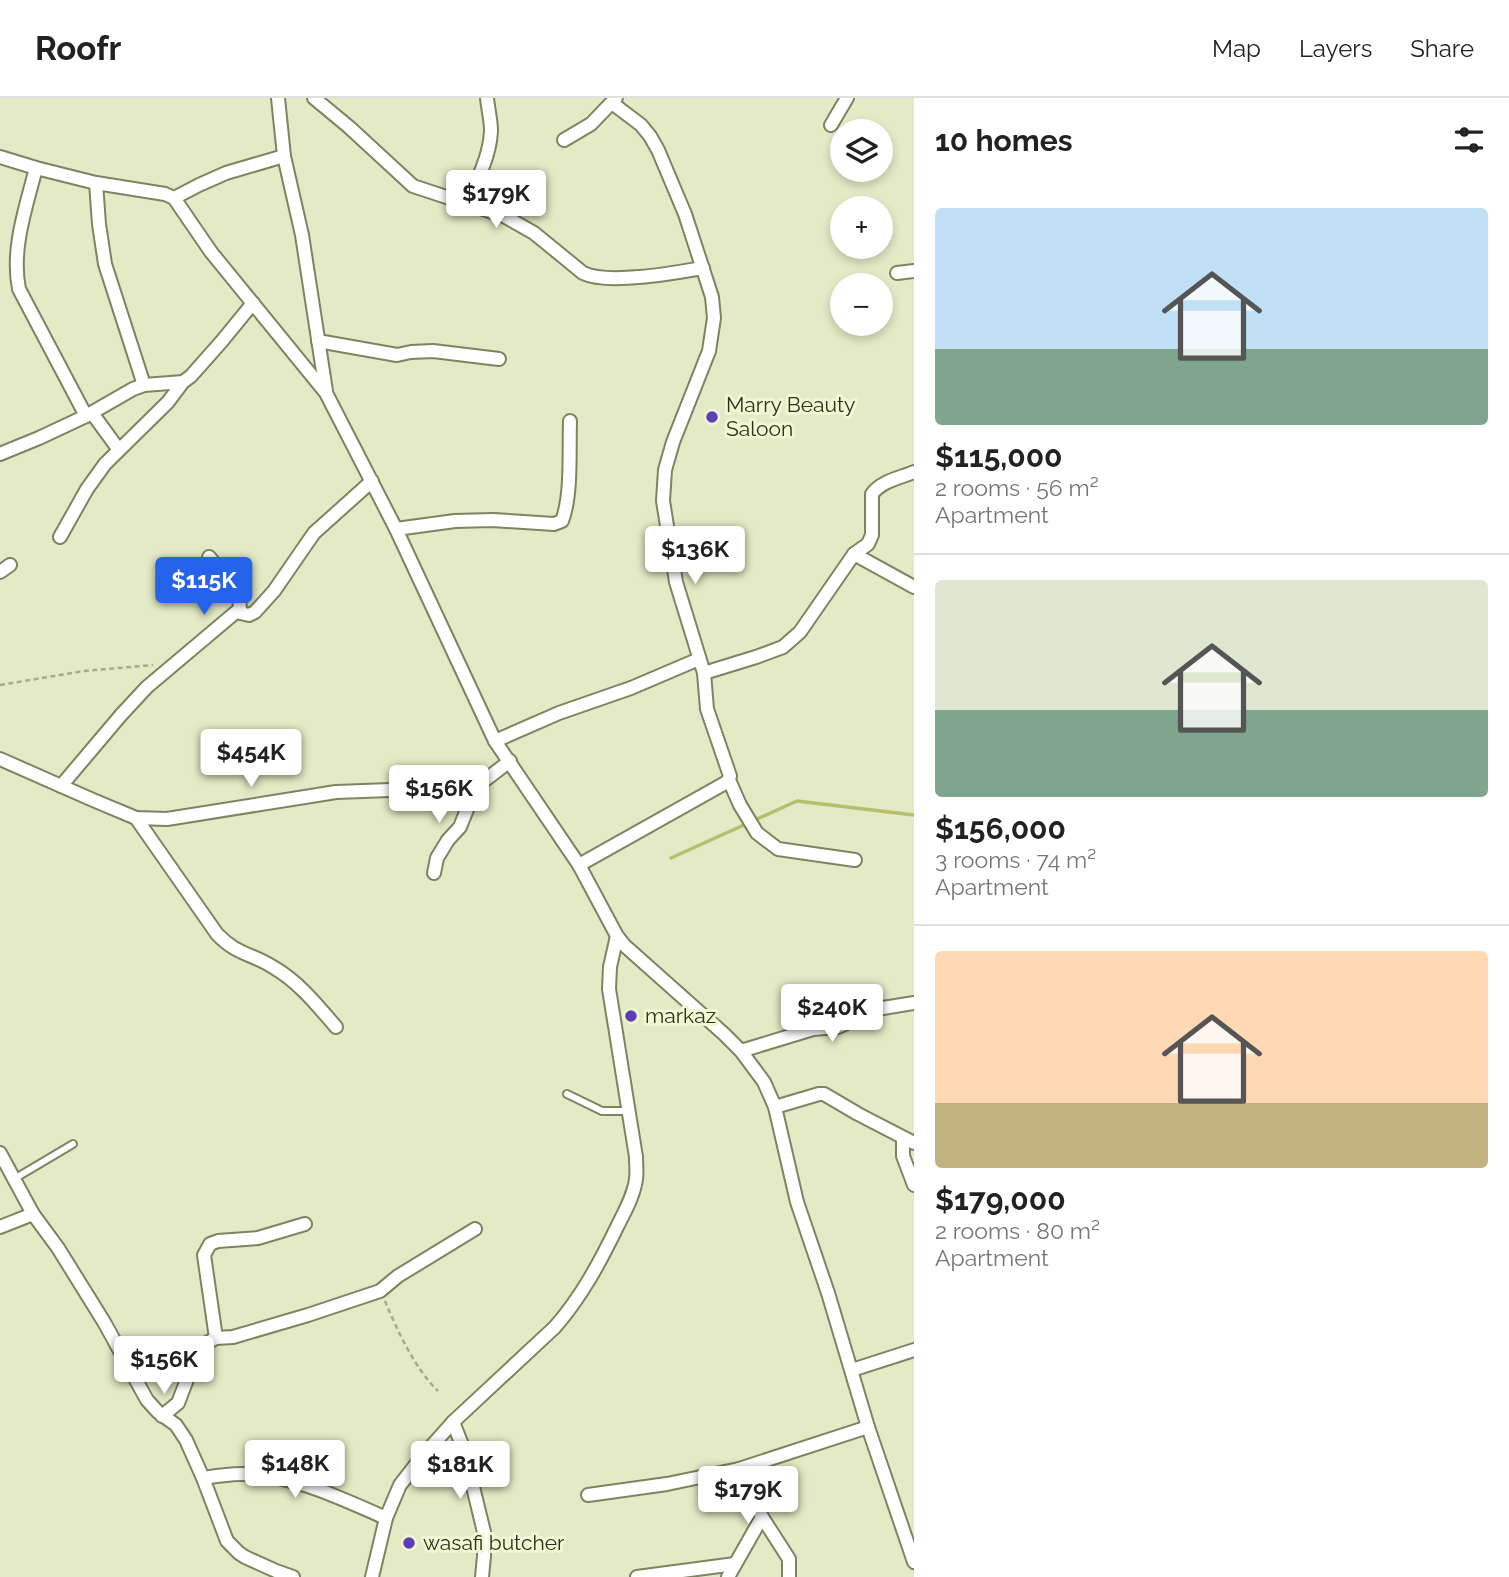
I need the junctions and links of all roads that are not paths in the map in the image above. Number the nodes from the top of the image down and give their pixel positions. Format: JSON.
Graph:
{"nodes":[{"id":1,"x":278,"y":98,"type":"edge"},
{"id":2,"x":314,"y":98,"type":"edge"},
{"id":3,"x":487,"y":98,"type":"edge"},
{"id":4,"x":847,"y":98,"type":"edge"},
{"id":5,"x":614,"y":100,"type":"edge"},
{"id":6,"x":835,"y":119,"type":"edge"},
{"id":7,"x":564,"y":140,"type":"dead end"},
{"id":8,"x":284,"y":156,"type":"junction"},
{"id":9,"x":0,"y":157,"type":"edge"},
{"id":10,"x":36,"y":168,"type":"junction"},
{"id":11,"x":96,"y":183,"type":"junction"},
{"id":12,"x":174,"y":198,"type":"junction"},
{"id":13,"x":465,"y":204,"type":"junction"},
{"id":14,"x":703,"y":268,"type":"junction"},
{"id":15,"x":914,"y":271,"type":"edge"},
{"id":16,"x":897,"y":273,"type":"dead end"},
{"id":17,"x":253,"y":303,"type":"junction"},
{"id":18,"x":318,"y":341,"type":"junction"},
{"id":19,"x":499,"y":359,"type":"dead end"},
{"id":20,"x":183,"y":382,"type":"junction"},
{"id":21,"x":144,"y":385,"type":"junction"},
{"id":22,"x":326,"y":393,"type":"junction"},
{"id":23,"x":89,"y":414,"type":"junction"},
{"id":24,"x":570,"y":421,"type":"dead end"},
{"id":25,"x":119,"y":450,"type":"junction"},
{"id":26,"x":0,"y":454,"type":"edge"},
{"id":27,"x":914,"y":472,"type":"edge"},
{"id":28,"x":372,"y":481,"type":"junction"},
{"id":29,"x":396,"y":529,"type":"junction"},
{"id":30,"x":60,"y":537,"type":"dead end"},
{"id":31,"x":855,"y":554,"type":"junction"},
{"id":32,"x":209,"y":557,"type":"dead end"},
{"id":33,"x":914,"y":587,"type":"edge"},
{"id":34,"x":240,"y":611,"type":"junction"},
{"id":35,"x":699,"y":659,"type":"junction"},
{"id":36,"x":704,"y":673,"type":"junction"},
{"id":37,"x":495,"y":741,"type":"junction"},
{"id":38,"x":0,"y":759,"type":"edge"},
{"id":39,"x":510,"y":761,"type":"junction"},
{"id":40,"x":729,"y":780,"type":"junction"},
{"id":41,"x":61,"y":786,"type":"junction"},
{"id":42,"x":476,"y":787,"type":"junction"},
{"id":43,"x":136,"y":818,"type":"junction"},
{"id":44,"x":855,"y":860,"type":"dead end"},
{"id":45,"x":579,"y":865,"type":"junction"},
{"id":46,"x":434,"y":873,"type":"dead end"},
{"id":47,"x":617,"y":936,"type":"junction"},
{"id":48,"x":914,"y":1003,"type":"edge"},
{"id":49,"x":336,"y":1027,"type":"dead end"},
{"id":50,"x":741,"y":1051,"type":"junction"},
{"id":51,"x":567,"y":1094,"type":"dead end"},
{"id":52,"x":775,"y":1107,"type":"junction"},
{"id":53,"x":628,"y":1111,"type":"junction"},
{"id":54,"x":909,"y":1141,"type":"edge"},
{"id":55,"x":73,"y":1144,"type":"dead end"},
{"id":56,"x":0,"y":1153,"type":"edge"},
{"id":57,"x":14,"y":1179,"type":"junction"},
{"id":58,"x":914,"y":1185,"type":"edge"},
{"id":59,"x":33,"y":1214,"type":"junction"},
{"id":60,"x":305,"y":1224,"type":"dead end"},
{"id":61,"x":0,"y":1227,"type":"edge"},
{"id":62,"x":475,"y":1229,"type":"dead end"},
{"id":63,"x":216,"y":1338,"type":"junction"},
{"id":64,"x":914,"y":1350,"type":"edge"},
{"id":65,"x":852,"y":1370,"type":"junction"},
{"id":66,"x":162,"y":1416,"type":"junction"},
{"id":67,"x":453,"y":1422,"type":"junction"},
{"id":68,"x":868,"y":1427,"type":"junction"},
{"id":69,"x":739,"y":1469,"type":"junction"},
{"id":70,"x":203,"y":1478,"type":"junction"},
{"id":71,"x":588,"y":1495,"type":"dead end"},
{"id":72,"x":762,"y":1517,"type":"junction"},
{"id":73,"x":386,"y":1518,"type":"junction"},
{"id":74,"x":914,"y":1562,"type":"edge"},
{"id":75,"x":735,"y":1564,"type":"junction"},
{"id":76,"x":293,"y":1577,"type":"edge"},
{"id":77,"x":372,"y":1577,"type":"edge"},
{"id":78,"x":482,"y":1577,"type":"edge"},
{"id":79,"x":637,"y":1577,"type":"edge"},
{"id":80,"x":727,"y":1577,"type":"edge"},
{"id":81,"x":789,"y":1577,"type":"edge"}],
"edges":[{"from":1,"to":8,"type":"street"},
{"from":2,"to":13,"type":"street"},
{"from":3,"to":13,"type":"street"},
{"from":4,"to":6,"type":"street"},
{"from":5,"to":7,"type":"street"},
{"from":5,"to":14,"type":"street"},
{"from":8,"to":12,"type":"street"},
{"from":8,"to":18,"type":"street"},
{"from":9,"to":10,"type":"street"},
{"from":10,"to":11,"type":"street"},
{"from":10,"to":23,"type":"street"},
{"from":11,"to":12,"type":"street"},
{"from":11,"to":21,"type":"street"},
{"from":12,"to":17,"type":"street"},
{"from":13,"to":14,"type":"street"},
{"from":14,"to":35,"type":"street"},
{"from":15,"to":16,"type":"street"},
{"from":17,"to":20,"type":"street"},
{"from":17,"to":22,"type":"street"},
{"from":18,"to":19,"type":"street"},
{"from":18,"to":22,"type":"street"},
{"from":20,"to":21,"type":"street"},
{"from":20,"to":25,"type":"street"},
{"from":21,"to":23,"type":"street"},
{"from":22,"to":28,"type":"street"},
{"from":23,"to":25,"type":"street"},
{"from":23,"to":26,"type":"street"},
{"from":24,"to":29,"type":"street"},
{"from":25,"to":30,"type":"street"},
{"from":27,"to":31,"type":"street"},
{"from":28,"to":29,"type":"street"},
{"from":28,"to":34,"type":"street"},
{"from":29,"to":37,"type":"street"},
{"from":31,"to":33,"type":"street"},
{"from":31,"to":36,"type":"street"},
{"from":32,"to":34,"type":"street"},
{"from":34,"to":41,"type":"street"},
{"from":35,"to":36,"type":"street"},
{"from":35,"to":37,"type":"street"},
{"from":36,"to":40,"type":"street"},
{"from":37,"to":39,"type":"street"},
{"from":38,"to":41,"type":"street"},
{"from":39,"to":42,"type":"street"},
{"from":39,"to":45,"type":"street"},
{"from":40,"to":44,"type":"street"},
{"from":40,"to":45,"type":"street"},
{"from":41,"to":43,"type":"street"},
{"from":42,"to":43,"type":"street"},
{"from":42,"to":46,"type":"street"},
{"from":43,"to":49,"type":"street"},
{"from":45,"to":47,"type":"street"},
{"from":47,"to":50,"type":"street"},
{"from":47,"to":53,"type":"street"},
{"from":48,"to":50,"type":"street"},
{"from":50,"to":52,"type":"street"},
{"from":51,"to":53,"type":"lane"},
{"from":52,"to":54,"type":"street"},
{"from":52,"to":65,"type":"street"},
{"from":53,"to":67,"type":"street"},
{"from":54,"to":58,"type":"street"},
{"from":55,"to":57,"type":"lane"},
{"from":56,"to":57,"type":"street"},
{"from":57,"to":59,"type":"street"},
{"from":59,"to":61,"type":"street"},
{"from":59,"to":66,"type":"street"},
{"from":60,"to":63,"type":"street"},
{"from":62,"to":63,"type":"street"},
{"from":63,"to":66,"type":"street"},
{"from":64,"to":65,"type":"street"},
{"from":65,"to":68,"type":"street"},
{"from":66,"to":70,"type":"street"},
{"from":67,"to":73,"type":"street"},
{"from":67,"to":78,"type":"street"},
{"from":68,"to":69,"type":"street"},
{"from":68,"to":74,"type":"street"},
{"from":69,"to":71,"type":"street"},
{"from":69,"to":72,"type":"street"},
{"from":70,"to":73,"type":"street"},
{"from":70,"to":76,"type":"street"},
{"from":72,"to":75,"type":"street"},
{"from":72,"to":81,"type":"street"},
{"from":73,"to":77,"type":"street"},
{"from":75,"to":79,"type":"street"},
{"from":75,"to":80,"type":"street"}]}
